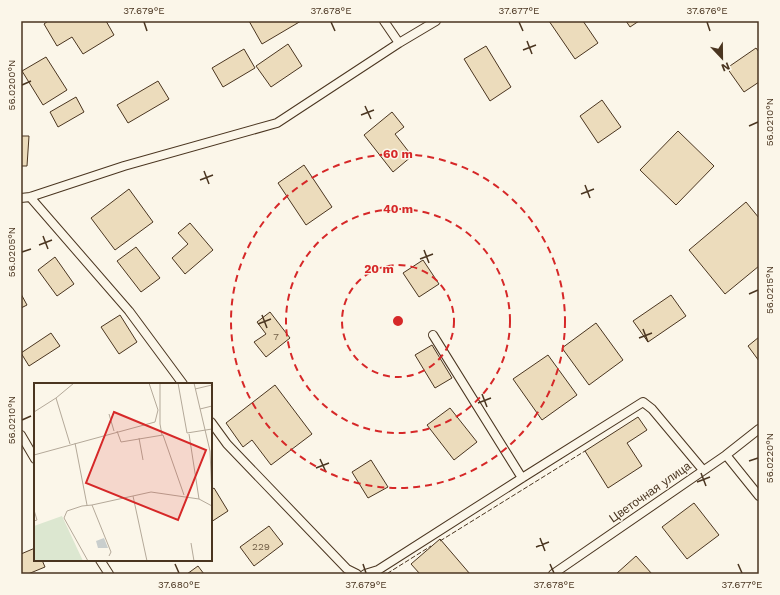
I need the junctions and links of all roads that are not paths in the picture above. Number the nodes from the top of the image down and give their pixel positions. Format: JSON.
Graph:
{"nodes":[{"id":1,"x":384,"y":21,"type":"edge"},
{"id":2,"x":436,"y":21,"type":"edge"},
{"id":3,"x":399,"y":43,"type":"junction"},
{"id":4,"x":30,"y":197,"type":"junction"},
{"id":5,"x":21,"y":198,"type":"edge"},
{"id":6,"x":434,"y":335,"type":"dead end"},
{"id":7,"x":182,"y":383,"type":"edge"},
{"id":8,"x":212,"y":423,"type":"edge"},
{"id":9,"x":759,"y":428,"type":"edge"},
{"id":10,"x":21,"y":435,"type":"edge"},
{"id":11,"x":726,"y":455,"type":"junction"},
{"id":12,"x":34,"y":457,"type":"edge"},
{"id":13,"x":703,"y":470,"type":"junction"},
{"id":14,"x":522,"y":478,"type":"junction"},
{"id":15,"x":759,"y":496,"type":"edge"},
{"id":16,"x":101,"y":561,"type":"edge"},
{"id":17,"x":109,"y":574,"type":"edge"},
{"id":18,"x":357,"y":574,"type":"edge"},
{"id":19,"x":365,"y":574,"type":"edge"},
{"id":20,"x":554,"y":574,"type":"edge"}],
"edges":[{"from":1,"to":3,"type":"lane"},
{"from":2,"to":3,"type":"lane"},
{"from":3,"to":4,"type":"lane"},
{"from":4,"to":5,"type":"lane"},
{"from":4,"to":7,"type":"lane"},
{"from":6,"to":14,"type":"lane"},
{"from":8,"to":18,"type":"lane"},
{"from":9,"to":11,"type":"lane","name":"Цветочная улица"},
{"from":10,"to":12,"type":"lane"},
{"from":11,"to":13,"type":"lane","name":"Цветочная улица"},
{"from":11,"to":15,"type":"lane"},
{"from":13,"to":14,"type":"lane"},
{"from":13,"to":20,"type":"lane","name":"Цветочная улица"},
{"from":14,"to":19,"type":"lane"},
{"from":16,"to":17,"type":"lane"}]}
